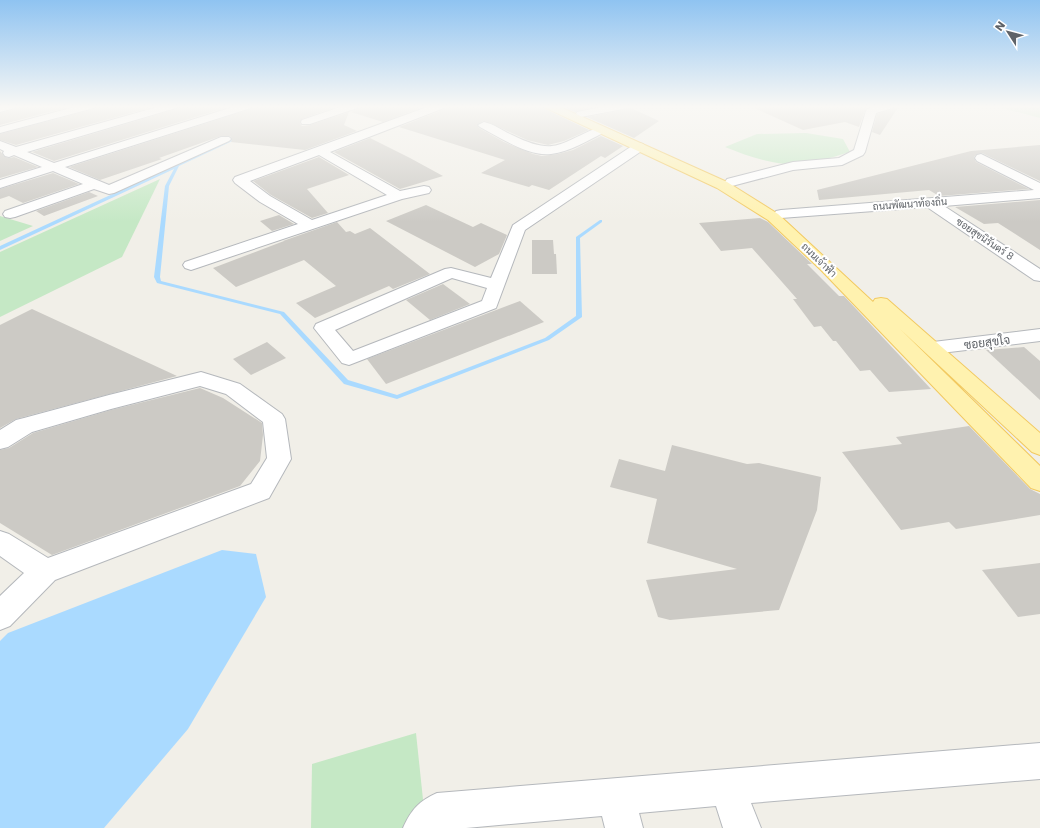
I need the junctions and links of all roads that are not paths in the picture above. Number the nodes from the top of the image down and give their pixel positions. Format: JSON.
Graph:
{"nodes":[{"id":1,"x":0,"y":145,"type":"edge"},
{"id":2,"x":39,"y":145,"type":"edge"},
{"id":3,"x":126,"y":145,"type":"edge"},
{"id":4,"x":212,"y":145,"type":"edge"},
{"id":5,"x":337,"y":145,"type":"edge"},
{"id":6,"x":523,"y":145,"type":"edge"},
{"id":7,"x":568,"y":145,"type":"edge"},
{"id":8,"x":634,"y":145,"type":"edge"},
{"id":9,"x":649,"y":145,"type":"edge"},
{"id":10,"x":861,"y":145,"type":"edge"},
{"id":11,"x":639,"y":147,"type":"junction"},
{"id":12,"x":320,"y":151,"type":"junction"},
{"id":13,"x":14,"y":152,"type":"junction"},
{"id":14,"x":0,"y":156,"type":"edge"},
{"id":15,"x":981,"y":158,"type":"dead end"},
{"id":16,"x":52,"y":168,"type":"junction"},
{"id":17,"x":732,"y":182,"type":"junction"},
{"id":18,"x":0,"y":184,"type":"edge"},
{"id":19,"x":95,"y":184,"type":"junction"},
{"id":20,"x":424,"y":190,"type":"dead end"},
{"id":21,"x":1040,"y":193,"type":"edge"},
{"id":22,"x":398,"y":196,"type":"junction"},
{"id":23,"x":929,"y":202,"type":"junction"},
{"id":24,"x":10,"y":214,"type":"dead end"},
{"id":25,"x":781,"y":214,"type":"junction"},
{"id":26,"x":310,"y":225,"type":"junction"},
{"id":27,"x":191,"y":265,"type":"dead end"},
{"id":28,"x":1040,"y":276,"type":"edge"},
{"id":29,"x":497,"y":285,"type":"junction"},
{"id":30,"x":1040,"y":335,"type":"edge"},
{"id":31,"x":933,"y":348,"type":"junction"},
{"id":32,"x":0,"y":441,"type":"edge"},
{"id":33,"x":1040,"y":446,"type":"edge"},
{"id":34,"x":1040,"y":481,"type":"edge"},
{"id":35,"x":0,"y":542,"type":"edge"},
{"id":36,"x":45,"y":571,"type":"junction"},
{"id":37,"x":0,"y":616,"type":"edge"},
{"id":38,"x":1040,"y":761,"type":"edge"},
{"id":39,"x":727,"y":787,"type":"junction"},
{"id":40,"x":620,"y":813,"type":"edge"},
{"id":41,"x":422,"y":828,"type":"edge"},
{"id":42,"x":742,"y":828,"type":"edge"}],
"edges":[{"from":1,"to":13,"type":"street"},
{"from":2,"to":13,"type":"street"},
{"from":3,"to":16,"type":"street"},
{"from":4,"to":19,"type":"street"},
{"from":5,"to":12,"type":"street"},
{"from":6,"to":7,"type":"street"},
{"from":8,"to":11,"type":"main road","name":"ถนนเจ้าฟ้า"},
{"from":9,"to":17,"type":"main road","name":"ถนนเจ้าฟ้า"},
{"from":10,"to":17,"type":"street"},
{"from":11,"to":29,"type":"street"},
{"from":11,"to":34,"type":"main road","name":"ถนนเจ้าฟ้า"},
{"from":12,"to":22,"type":"street"},
{"from":12,"to":26,"type":"street"},
{"from":13,"to":14,"type":"street"},
{"from":13,"to":16,"type":"street"},
{"from":15,"to":21,"type":"street"},
{"from":16,"to":18,"type":"street"},
{"from":16,"to":19,"type":"street"},
{"from":17,"to":25,"type":"main road","name":"ถนนเจ้าฟ้า"},
{"from":19,"to":24,"type":"street"},
{"from":20,"to":22,"type":"street"},
{"from":21,"to":23,"type":"street","name":"ถนนพัฒนาท้องถิ่น"},
{"from":22,"to":26,"type":"street"},
{"from":23,"to":25,"type":"street","name":"ถนนพัฒนาท้องถิ่น"},
{"from":23,"to":28,"type":"street","name":"ซอยสุขนิรันดร์ 8"},
{"from":25,"to":31,"type":"main road","name":"ถนนเจ้าฟ้า"},
{"from":26,"to":27,"type":"street"},
{"from":29,"to":29,"type":"street"},
{"from":30,"to":31,"type":"street","name":"ซอยสุขใจ"},
{"from":31,"to":33,"type":"main road","name":"ถนนเจ้าฟ้า"},
{"from":32,"to":36,"type":"street"},
{"from":35,"to":36,"type":"street"},
{"from":36,"to":37,"type":"street"},
{"from":38,"to":39,"type":"street"},
{"from":39,"to":40,"type":"street"},
{"from":39,"to":42,"type":"street"},
{"from":40,"to":41,"type":"street"}]}
